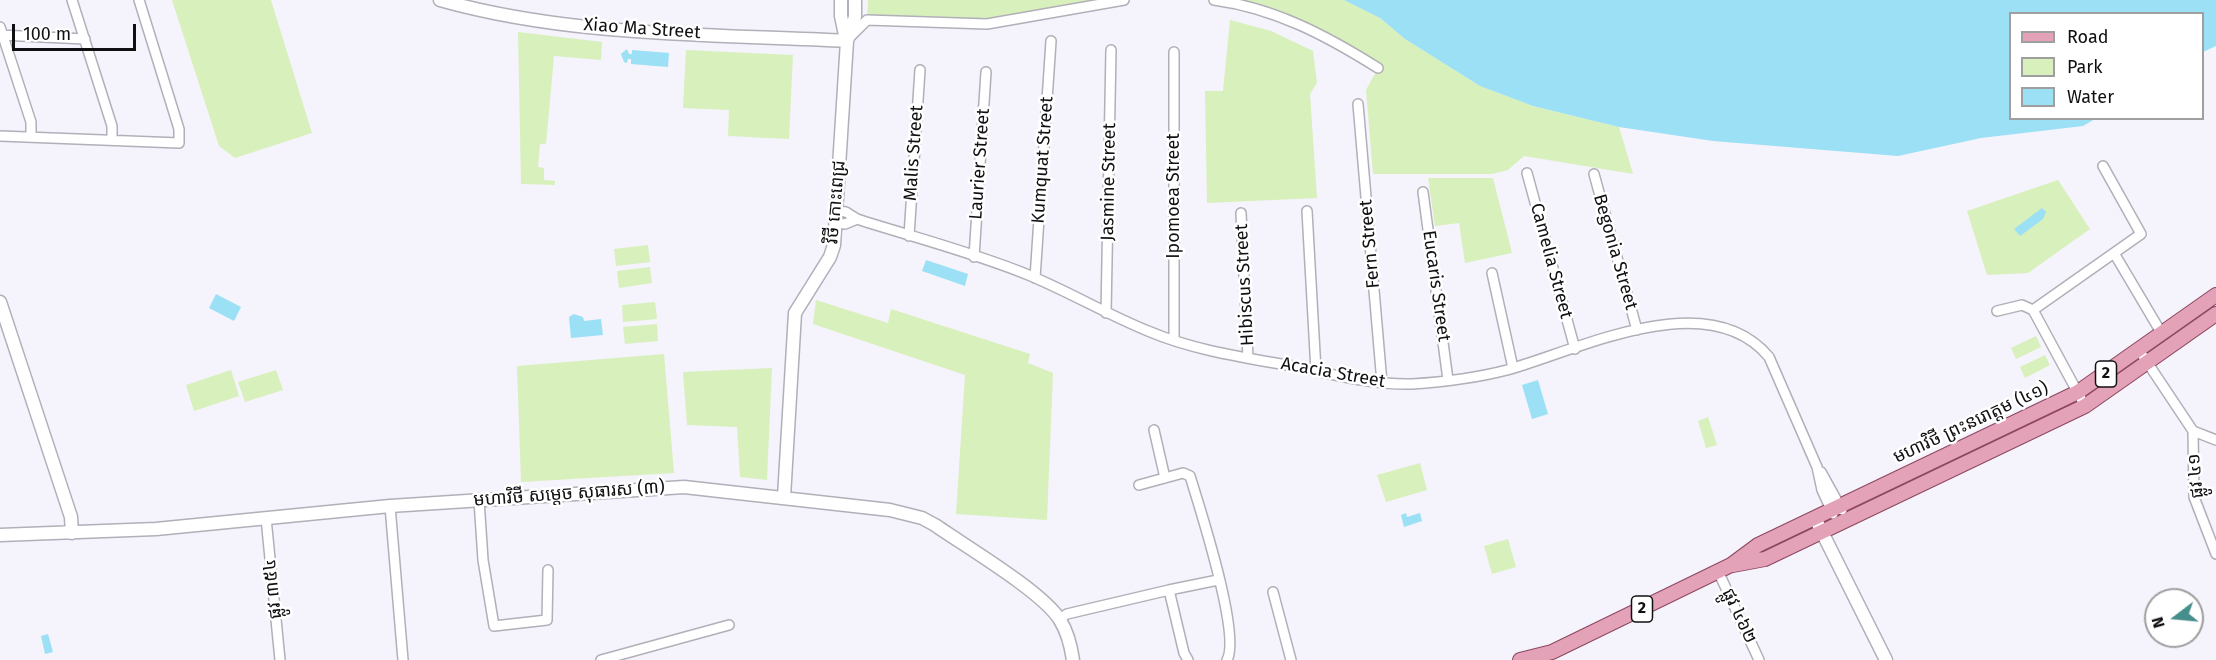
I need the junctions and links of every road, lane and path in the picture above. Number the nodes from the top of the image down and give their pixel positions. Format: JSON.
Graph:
{"nodes":[{"id":1,"x":72,"y":0,"type":"edge"},
{"id":2,"x":139,"y":0,"type":"edge"},
{"id":3,"x":440,"y":0,"type":"edge"},
{"id":4,"x":841,"y":0,"type":"edge"},
{"id":5,"x":855,"y":0,"type":"edge"},
{"id":6,"x":1124,"y":0,"type":"edge"},
{"id":7,"x":1214,"y":0,"type":"edge"},
{"id":8,"x":1,"y":33,"type":"edge"},
{"id":9,"x":84,"y":39,"type":"junction"},
{"id":10,"x":847,"y":41,"type":"junction"},
{"id":11,"x":1051,"y":41,"type":"dead end"},
{"id":12,"x":1111,"y":50,"type":"dead end"},
{"id":13,"x":1174,"y":52,"type":"dead end"},
{"id":14,"x":1378,"y":68,"type":"dead end"},
{"id":15,"x":920,"y":70,"type":"dead end"},
{"id":16,"x":986,"y":72,"type":"dead end"},
{"id":17,"x":1358,"y":104,"type":"dead end"},
{"id":18,"x":0,"y":136,"type":"edge"},
{"id":19,"x":31,"y":137,"type":"junction"},
{"id":20,"x":112,"y":140,"type":"junction"},
{"id":21,"x":2103,"y":166,"type":"dead end"},
{"id":22,"x":1527,"y":173,"type":"dead end"},
{"id":23,"x":1594,"y":174,"type":"dead end"},
{"id":24,"x":1423,"y":192,"type":"dead end"},
{"id":25,"x":1306,"y":211,"type":"dead end"},
{"id":26,"x":1241,"y":213,"type":"dead end"},
{"id":27,"x":836,"y":217,"type":"junction"},
{"id":28,"x":909,"y":236,"type":"junction"},
{"id":29,"x":2114,"y":254,"type":"junction"},
{"id":30,"x":974,"y":257,"type":"junction"},
{"id":31,"x":1492,"y":273,"type":"dead end"},
{"id":32,"x":1035,"y":278,"type":"junction"},
{"id":33,"x":2216,"y":295,"type":"edge"},
{"id":34,"x":0,"y":302,"type":"edge"},
{"id":35,"x":2033,"y":310,"type":"junction"},
{"id":36,"x":1997,"y":311,"type":"dead end"},
{"id":37,"x":1106,"y":313,"type":"junction"},
{"id":38,"x":2216,"y":314,"type":"edge"},
{"id":39,"x":1637,"y":330,"type":"junction"},
{"id":40,"x":2162,"y":334,"type":"junction"},
{"id":41,"x":1174,"y":340,"type":"junction"},
{"id":42,"x":1575,"y":349,"type":"junction"},
{"id":43,"x":2139,"y":350,"type":"junction"},
{"id":44,"x":1248,"y":358,"type":"junction"},
{"id":45,"x":2148,"y":364,"type":"junction"},
{"id":46,"x":1514,"y":368,"type":"junction"},
{"id":47,"x":1316,"y":371,"type":"junction"},
{"id":48,"x":1448,"y":380,"type":"junction"},
{"id":49,"x":1382,"y":383,"type":"junction"},
{"id":50,"x":2078,"y":392,"type":"junction"},
{"id":51,"x":2085,"y":406,"type":"junction"},
{"id":52,"x":1154,"y":430,"type":"dead end"},
{"id":53,"x":2193,"y":431,"type":"junction"},
{"id":54,"x":2216,"y":440,"type":"edge"},
{"id":55,"x":1165,"y":478,"type":"junction"},
{"id":56,"x":1139,"y":485,"type":"dead end"},
{"id":57,"x":784,"y":498,"type":"junction"},
{"id":58,"x":479,"y":500,"type":"junction"},
{"id":59,"x":390,"y":506,"type":"junction"},
{"id":60,"x":1836,"y":508,"type":"junction"},
{"id":61,"x":266,"y":518,"type":"junction"},
{"id":62,"x":1815,"y":518,"type":"junction"},
{"id":63,"x":1842,"y":522,"type":"junction"},
{"id":64,"x":1822,"y":532,"type":"junction"},
{"id":65,"x":72,"y":533,"type":"junction"},
{"id":66,"x":0,"y":535,"type":"edge"},
{"id":67,"x":2216,"y":554,"type":"edge"},
{"id":68,"x":1724,"y":568,"type":"junction"},
{"id":69,"x":548,"y":570,"type":"dead end"},
{"id":70,"x":1218,"y":579,"type":"junction"},
{"id":71,"x":1169,"y":590,"type":"junction"},
{"id":72,"x":1274,"y":592,"type":"dead end"},
{"id":73,"x":1059,"y":619,"type":"junction"},
{"id":74,"x":729,"y":625,"type":"dead end"},
{"id":75,"x":1548,"y":656,"type":"edge"},
{"id":76,"x":280,"y":660,"type":"edge"},
{"id":77,"x":403,"y":660,"type":"edge"},
{"id":78,"x":601,"y":660,"type":"edge"},
{"id":79,"x":1073,"y":660,"type":"edge"},
{"id":80,"x":1188,"y":660,"type":"edge"},
{"id":81,"x":1227,"y":660,"type":"edge"},
{"id":82,"x":1291,"y":660,"type":"edge"},
{"id":83,"x":1520,"y":660,"type":"edge"},
{"id":84,"x":1759,"y":660,"type":"edge"},
{"id":85,"x":1886,"y":660,"type":"edge"}],
"edges":[{"from":1,"to":9,"type":"street"},
{"from":2,"to":20,"type":"street"},
{"from":3,"to":10,"type":"main road","name":"Xiao Ma Street"},
{"from":4,"to":10,"type":"main road","name":"វិថី កោះពេជ្រ"},
{"from":5,"to":10,"type":"main road","name":"វិថី កោះពេជ្រ"},
{"from":6,"to":10,"type":"street"},
{"from":7,"to":14,"type":"street"},
{"from":8,"to":9,"type":"street"},
{"from":8,"to":19,"type":"street"},
{"from":9,"to":20,"type":"street"},
{"from":10,"to":27,"type":"main road","name":"វិថី កោះពេជ្រ"},
{"from":11,"to":32,"type":"street","name":"Kumquat Street"},
{"from":12,"to":37,"type":"street","name":"Jasmine Street"},
{"from":13,"to":41,"type":"street","name":"Ipomoea Street"},
{"from":15,"to":28,"type":"street","name":"Malis Street"},
{"from":16,"to":30,"type":"street","name":"Laurier Street"},
{"from":17,"to":49,"type":"street","name":"Fern Street"},
{"from":18,"to":19,"type":"street"},
{"from":19,"to":20,"type":"street"},
{"from":21,"to":29,"type":"street"},
{"from":22,"to":42,"type":"street","name":"Camelia Street"},
{"from":23,"to":39,"type":"street","name":"Begonia Street"},
{"from":24,"to":48,"type":"street","name":"Eucaris Street"},
{"from":25,"to":47,"type":"street"},
{"from":26,"to":44,"type":"street","name":"Hibiscus Street"},
{"from":27,"to":28,"type":"street","name":"Acacia Street"},
{"from":27,"to":57,"type":"main road","name":"វិថី កោះពេជ្រ"},
{"from":28,"to":30,"type":"street","name":"Acacia Street"},
{"from":29,"to":35,"type":"street"},
{"from":29,"to":40,"type":"street"},
{"from":30,"to":32,"type":"street","name":"Acacia Street"},
{"from":31,"to":46,"type":"street"},
{"from":32,"to":37,"type":"street","name":"Acacia Street"},
{"from":33,"to":40,"type":"main road","name":"មហាវិថី ព្រះនរោត្តម (៤១)","number":"2"},
{"from":34,"to":65,"type":"main road"},
{"from":35,"to":36,"type":"street"},
{"from":35,"to":50,"type":"street"},
{"from":37,"to":41,"type":"street","name":"Acacia Street"},
{"from":38,"to":45,"type":"main road","name":"មហាវិថី ព្រះនរោត្តម (៤១)","number":"2"},
{"from":39,"to":42,"type":"street","name":"Acacia Street"},
{"from":39,"to":60,"type":"street","name":"Acacia Street"},
{"from":40,"to":43,"type":"main road","name":"មហាវិថី ព្រះនរោត្តម (៤១)","number":"2"},
{"from":41,"to":44,"type":"street","name":"Acacia Street"},
{"from":42,"to":46,"type":"street","name":"Acacia Street"},
{"from":43,"to":45,"type":"street","name":"ផ្លូវ ៤១"},
{"from":43,"to":50,"type":"main road","name":"មហាវិថី ព្រះនរោត្តម (៤១)","number":"2"},
{"from":44,"to":47,"type":"street","name":"Acacia Street"},
{"from":45,"to":51,"type":"main road","name":"មហាវិថី ព្រះនរោត្តម (៤១)","number":"2"},
{"from":45,"to":53,"type":"street","name":"ផ្លូវ ៤១"},
{"from":46,"to":48,"type":"street","name":"Acacia Street"},
{"from":47,"to":49,"type":"street","name":"Acacia Street"},
{"from":48,"to":49,"type":"street","name":"Acacia Street"},
{"from":50,"to":51,"type":"street"},
{"from":50,"to":60,"type":"main road","name":"មហាវិថី ព្រះនរោត្តម (៤១)","number":"2"},
{"from":51,"to":63,"type":"main road","name":"មហាវិថី ព្រះនរោត្តម (៤១)","number":"2"},
{"from":52,"to":55,"type":"street"},
{"from":53,"to":54,"type":"street","name":"ផ្លូវ ៤១"},
{"from":53,"to":67,"type":"street","name":"ផ្លូវ ៤១"},
{"from":55,"to":56,"type":"street"},
{"from":55,"to":70,"type":"street"},
{"from":57,"to":58,"type":"main road","name":"មហាវិថី សម្តេច សុធារស (៣)"},
{"from":57,"to":73,"type":"main road","name":"មហាវិថី សម្តេច សុធារស (៣)"},
{"from":58,"to":59,"type":"main road","name":"មហាវិថី សម្តេច សុធារស (៣)"},
{"from":58,"to":69,"type":"street"},
{"from":59,"to":61,"type":"main road","name":"មហាវិថី សម្តេច សុធារស (៣)"},
{"from":59,"to":77,"type":"street"},
{"from":60,"to":62,"type":"main road","name":"មហាវិថី ព្រះនរោត្តម (៤១)","number":"2"},
{"from":60,"to":63,"type":"street","name":"Acacia Street"},
{"from":61,"to":65,"type":"main road","name":"មហាវិថី សម្តេច សុធារស (៣)"},
{"from":61,"to":76,"type":"street","name":"ផ្លូវ ៣៥៤"},
{"from":62,"to":64,"type":"main road"},
{"from":62,"to":68,"type":"main road","name":"មហាវិថី ព្រះនរោត្តម (៤១)","number":"2"},
{"from":63,"to":64,"type":"main road","name":"មហាវិថី ព្រះនរោត្តម (៤១)","number":"2"},
{"from":64,"to":68,"type":"main road","name":"មហាវិថី ព្រះនរោត្តម (៤១)","number":"2"},
{"from":64,"to":85,"type":"main road"},
{"from":65,"to":66,"type":"main road","name":"មហាវិថី សម្តេច សុធារស (៣)"},
{"from":68,"to":75,"type":"main road","name":"មហាវិថី ព្រះនរោត្តម (៤១)","number":"2"},
{"from":68,"to":84,"type":"street","name":"ផ្លូវ ៤៦២"},
{"from":70,"to":71,"type":"street"},
{"from":70,"to":81,"type":"street"},
{"from":71,"to":73,"type":"street"},
{"from":71,"to":80,"type":"street"},
{"from":72,"to":82,"type":"street"},
{"from":73,"to":79,"type":"main road","name":"មហាវិថី សម្តេច សុធារស (៣)"},
{"from":74,"to":78,"type":"street"},
{"from":75,"to":83,"type":"main road","name":"មហាវិថី ព្រះនរោត្តម (៤១)","number":"2"}]}
